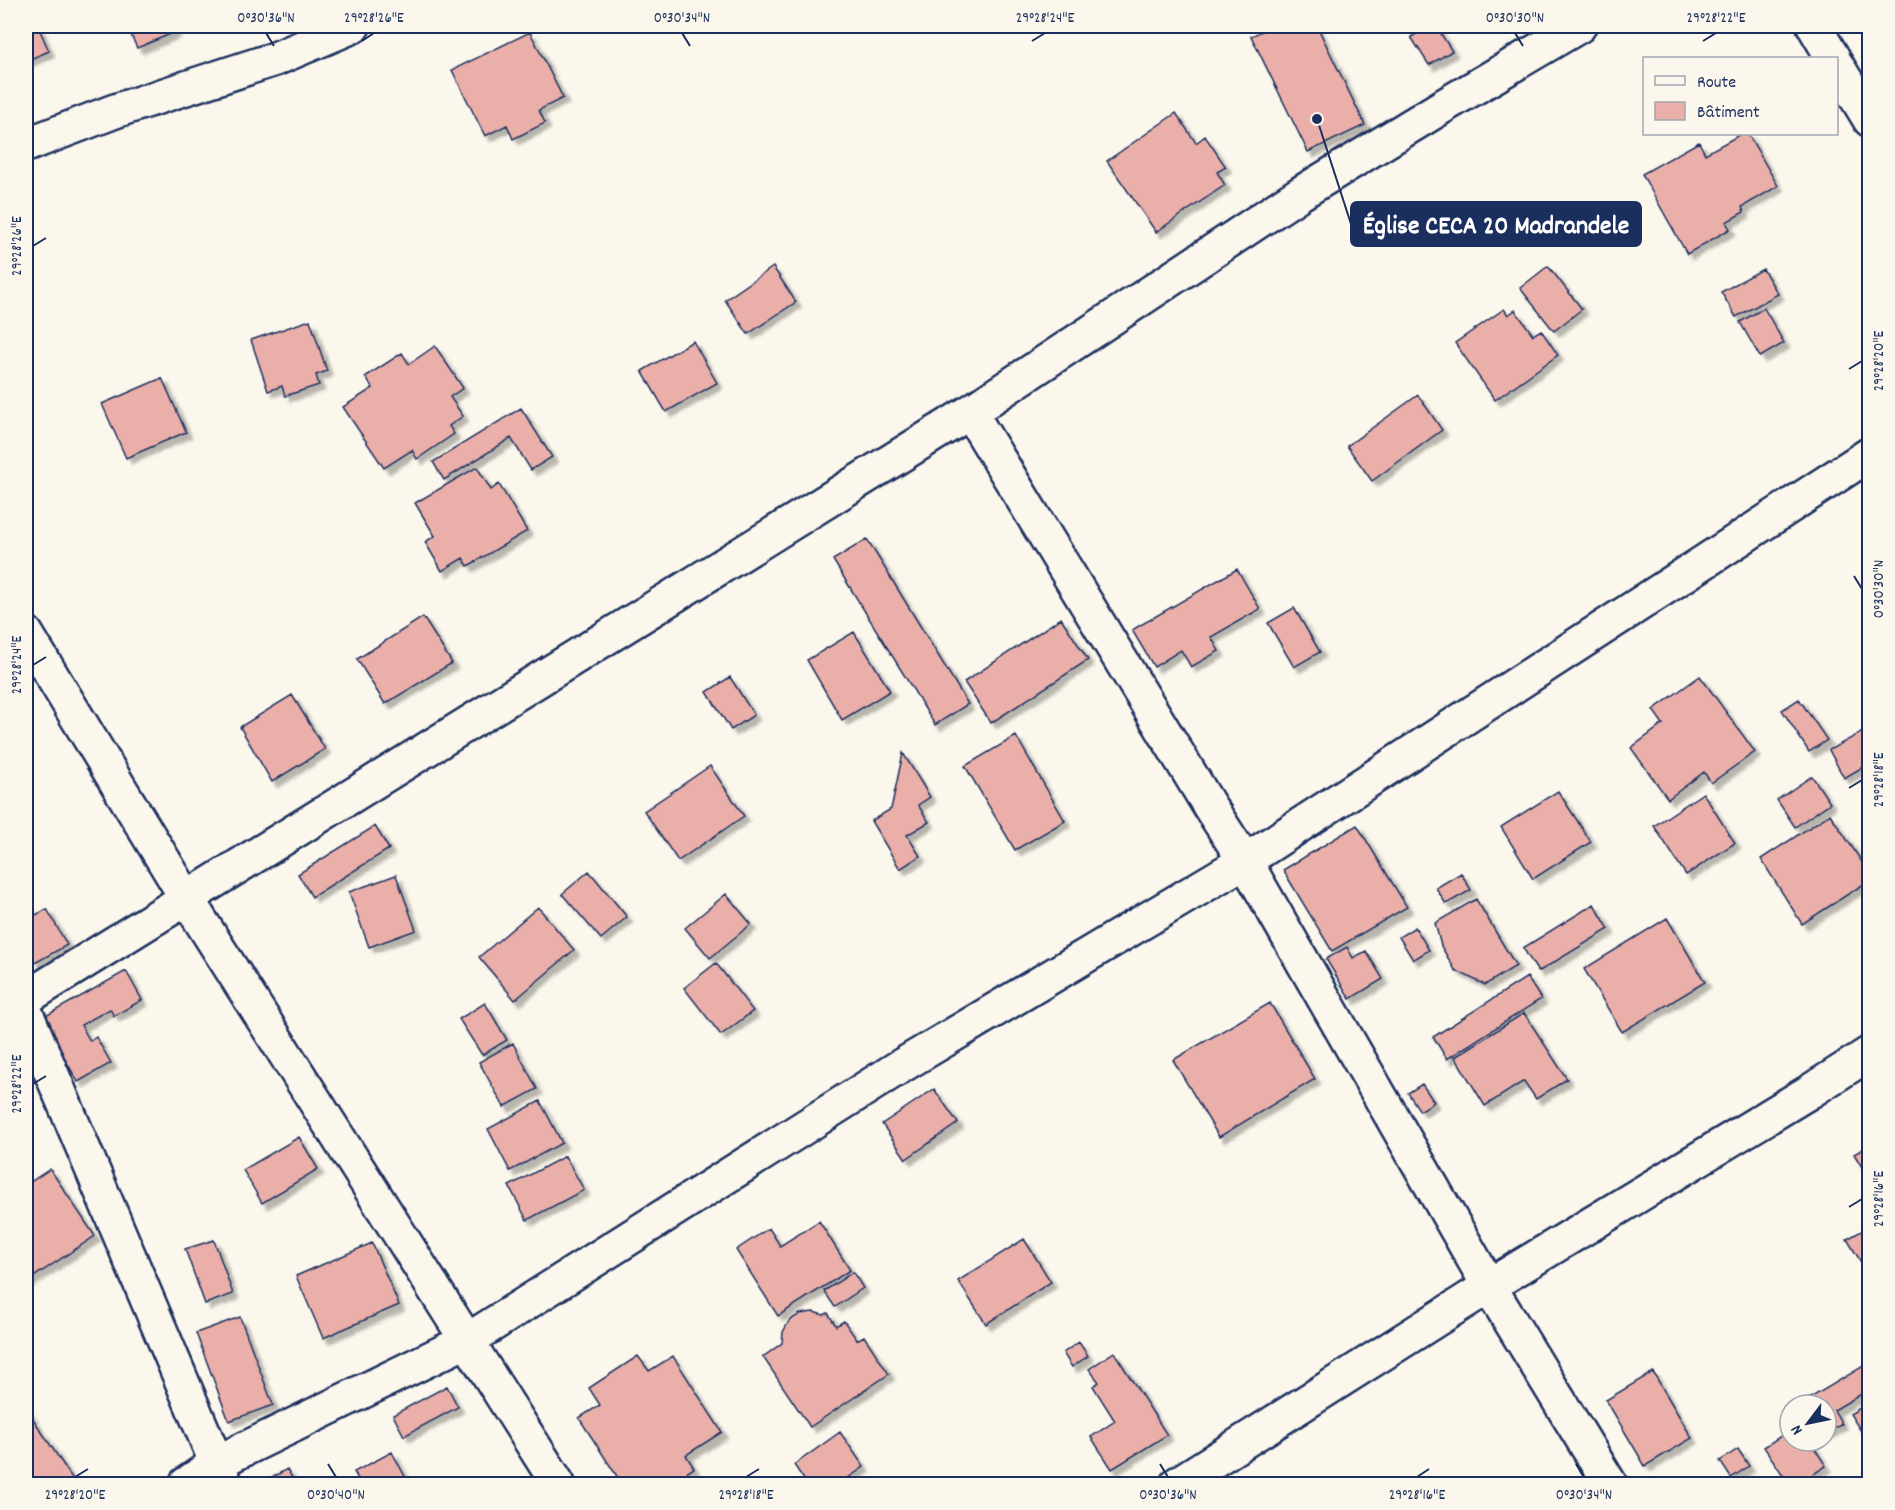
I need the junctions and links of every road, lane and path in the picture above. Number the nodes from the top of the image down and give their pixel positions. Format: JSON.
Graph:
{"nodes":[{"id":1,"x":353,"y":26,"type":"edge"},
{"id":2,"x":1579,"y":26,"type":"edge"},
{"id":3,"x":1814,"y":26,"type":"edge"},
{"id":4,"x":1832,"y":57,"type":"edge"},
{"id":5,"x":1838,"y":67,"type":"edge"},
{"id":6,"x":1869,"y":120,"type":"edge"},
{"id":7,"x":26,"y":145,"type":"edge"},
{"id":8,"x":970,"y":412,"type":"junction"},
{"id":9,"x":1869,"y":454,"type":"edge"},
{"id":10,"x":26,"y":633,"type":"edge"},
{"id":11,"x":1245,"y":861,"type":"junction"},
{"id":12,"x":187,"y":899,"type":"junction"},
{"id":13,"x":26,"y":998,"type":"edge"},
{"id":14,"x":26,"y":1013,"type":"edge"},
{"id":15,"x":1869,"y":1053,"type":"edge"},
{"id":16,"x":1489,"y":1286,"type":"junction"},
{"id":17,"x":468,"y":1340,"type":"junction"},
{"id":18,"x":222,"y":1473,"type":"edge"},
{"id":19,"x":186,"y":1485,"type":"edge"},
{"id":20,"x":558,"y":1485,"type":"edge"},
{"id":21,"x":1177,"y":1485,"type":"edge"},
{"id":22,"x":1610,"y":1485,"type":"edge"}],
"edges":[{"from":1,"to":7,"type":"street"},
{"from":2,"to":8,"type":"street"},
{"from":3,"to":4,"type":"street"},
{"from":5,"to":6,"type":"street"},
{"from":8,"to":11,"type":"street"},
{"from":8,"to":12,"type":"street"},
{"from":9,"to":11,"type":"street"},
{"from":10,"to":12,"type":"street"},
{"from":11,"to":16,"type":"street"},
{"from":11,"to":17,"type":"street"},
{"from":12,"to":13,"type":"street"},
{"from":12,"to":17,"type":"street"},
{"from":14,"to":18,"type":"street"},
{"from":15,"to":16,"type":"street"},
{"from":16,"to":21,"type":"street"},
{"from":16,"to":22,"type":"street"},
{"from":17,"to":18,"type":"street"},
{"from":17,"to":20,"type":"street"},
{"from":18,"to":19,"type":"street"}]}
